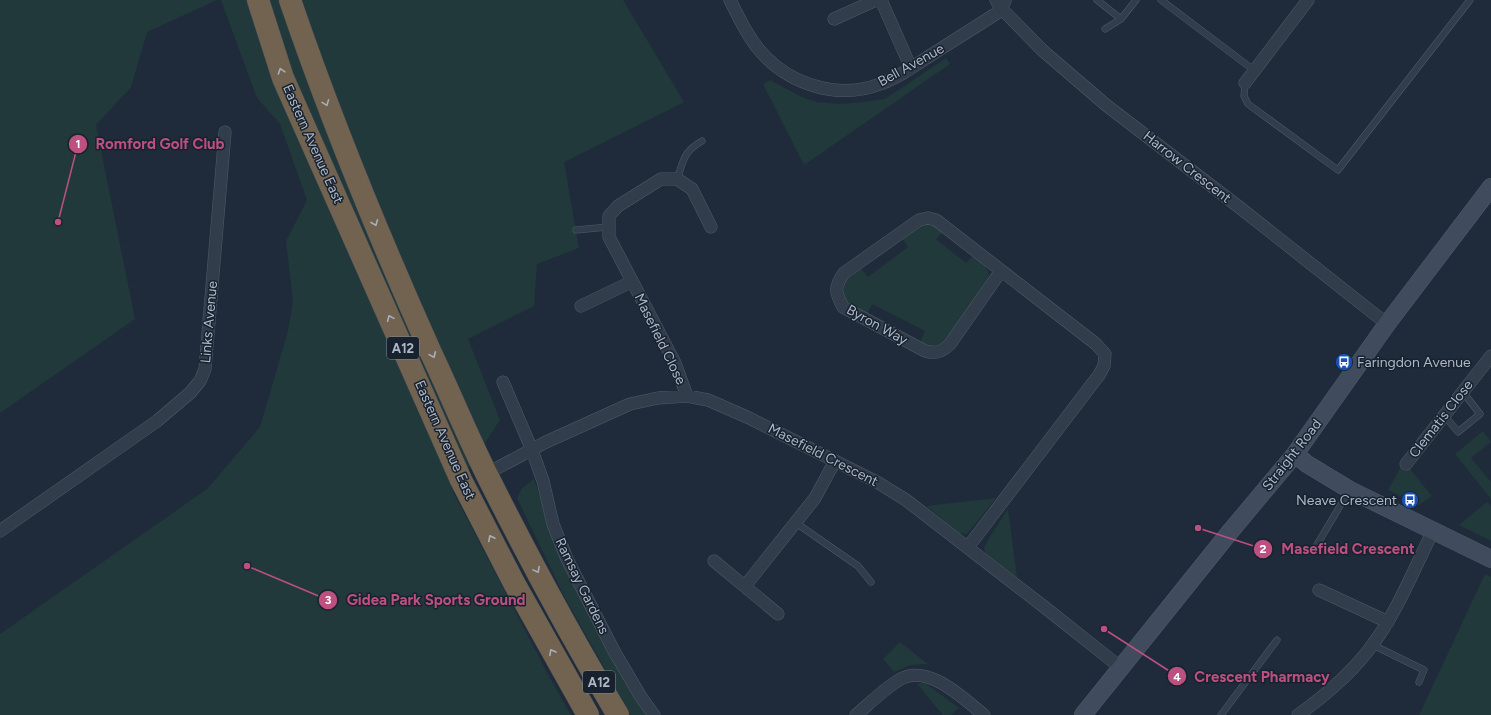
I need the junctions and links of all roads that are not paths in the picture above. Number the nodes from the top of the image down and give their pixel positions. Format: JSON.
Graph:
{"nodes":[{"id":1,"x":258,"y":0,"type":"edge"},
{"id":2,"x":290,"y":0,"type":"edge"},
{"id":3,"x":730,"y":0,"type":"edge"},
{"id":4,"x":876,"y":0,"type":"edge"},
{"id":5,"x":881,"y":0,"type":"edge"},
{"id":6,"x":1097,"y":0,"type":"edge"},
{"id":7,"x":1136,"y":0,"type":"edge"},
{"id":8,"x":1161,"y":0,"type":"edge"},
{"id":9,"x":1308,"y":0,"type":"edge"},
{"id":10,"x":1470,"y":0,"type":"edge"},
{"id":11,"x":1001,"y":2,"type":"edge"},
{"id":12,"x":1121,"y":18,"type":"junction"},
{"id":13,"x":834,"y":19,"type":"dead end"},
{"id":14,"x":1105,"y":29,"type":"dead end"},
{"id":15,"x":911,"y":68,"type":"junction"},
{"id":16,"x":1255,"y":71,"type":"junction"},
{"id":17,"x":1245,"y":83,"type":"joint"},
{"id":18,"x":225,"y":132,"type":"dead end"},
{"id":19,"x":702,"y":141,"type":"dead end"},
{"id":20,"x":677,"y":179,"type":"junction"},
{"id":21,"x":1491,"y":187,"type":"edge"},
{"id":22,"x":608,"y":227,"type":"junction"},
{"id":23,"x":711,"y":227,"type":"dead end"},
{"id":24,"x":576,"y":230,"type":"dead end"},
{"id":25,"x":1001,"y":271,"type":"junction"},
{"id":26,"x":631,"y":282,"type":"junction"},
{"id":27,"x":581,"y":306,"type":"dead end"},
{"id":28,"x":1387,"y":324,"type":"junction"},
{"id":29,"x":1491,"y":356,"type":"edge"},
{"id":30,"x":503,"y":382,"type":"dead end"},
{"id":31,"x":1463,"y":392,"type":"junction"},
{"id":32,"x":687,"y":396,"type":"junction"},
{"id":33,"x":1444,"y":415,"type":"junction"},
{"id":34,"x":532,"y":450,"type":"junction"},
{"id":35,"x":1295,"y":454,"type":"junction"},
{"id":36,"x":835,"y":462,"type":"junction"},
{"id":37,"x":1406,"y":464,"type":"dead end"},
{"id":38,"x":486,"y":474,"type":"junction"},
{"id":39,"x":1350,"y":490,"type":"junction"},
{"id":40,"x":796,"y":523,"type":"junction"},
{"id":41,"x":0,"y":531,"type":"edge"},
{"id":42,"x":1433,"y":531,"type":"junction"},
{"id":43,"x":968,"y":547,"type":"junction"},
{"id":44,"x":1315,"y":548,"type":"dead end"},
{"id":45,"x":1491,"y":559,"type":"edge"},
{"id":46,"x":714,"y":561,"type":"dead end"},
{"id":47,"x":871,"y":582,"type":"dead end"},
{"id":48,"x":745,"y":586,"type":"junction"},
{"id":49,"x":1319,"y":590,"type":"dead end"},
{"id":50,"x":778,"y":614,"type":"dead end"},
{"id":51,"x":1388,"y":622,"type":"junction"},
{"id":52,"x":1276,"y":640,"type":"dead end"},
{"id":53,"x":1373,"y":644,"type":"junction"},
{"id":54,"x":579,"y":650,"type":"junction"},
{"id":55,"x":1120,"y":667,"type":"junction"},
{"id":56,"x":1419,"y":682,"type":"dead end"},
{"id":57,"x":571,"y":686,"type":"junction"},
{"id":58,"x":588,"y":715,"type":"edge"},
{"id":59,"x":593,"y":715,"type":"edge"},
{"id":60,"x":610,"y":715,"type":"edge"},
{"id":61,"x":618,"y":715,"type":"edge"},
{"id":62,"x":654,"y":715,"type":"edge"},
{"id":63,"x":856,"y":715,"type":"edge"},
{"id":64,"x":984,"y":715,"type":"edge"},
{"id":65,"x":1083,"y":715,"type":"edge"},
{"id":66,"x":1221,"y":715,"type":"edge"},
{"id":67,"x":1298,"y":715,"type":"edge"}],
"edges":[{"from":57,"to":1,"type":"highway","name":"Eastern Avenue East","number":"A12","one_way":true},
{"from":2,"to":38,"type":"highway","name":"Eastern Avenue East","number":"A12","one_way":true},
{"from":3,"to":15,"type":"street","name":"Bell Avenue"},
{"from":4,"to":13,"type":"street"},
{"from":5,"to":15,"type":"street"},
{"from":6,"to":12,"type":"lane"},
{"from":7,"to":12,"type":"lane"},
{"from":8,"to":16,"type":"lane"},
{"from":9,"to":16,"type":"street"},
{"from":10,"to":17,"type":"lane"},
{"from":11,"to":15,"type":"street","name":"Bell Avenue"},
{"from":11,"to":28,"type":"street","name":"Harrow Crescent"},
{"from":12,"to":14,"type":"lane"},
{"from":16,"to":17,"type":"street"},
{"from":18,"to":41,"type":"street","name":"Links Avenue"},
{"from":19,"to":20,"type":"lane"},
{"from":20,"to":22,"type":"street"},
{"from":20,"to":23,"type":"street"},
{"from":21,"to":28,"type":"street","name":"Straight Road"},
{"from":22,"to":24,"type":"lane"},
{"from":22,"to":26,"type":"street","name":"Masefield Close"},
{"from":25,"to":25,"type":"street","name":"Byron Way"},
{"from":25,"to":43,"type":"street","name":"Byron Way"},
{"from":26,"to":27,"type":"street","name":"Masefield Close"},
{"from":26,"to":32,"type":"street","name":"Masefield Close"},
{"from":28,"to":35,"type":"street","name":"Straight Road"},
{"from":29,"to":31,"type":"street","name":"Clematis Close"},
{"from":30,"to":34,"type":"street","name":"Ramsay Gardens"},
{"from":31,"to":33,"type":"street","name":"Clematis Close"},
{"from":31,"to":33,"type":"lane"},
{"from":32,"to":34,"type":"street","name":"Masefield Crescent"},
{"from":32,"to":36,"type":"street","name":"Masefield Crescent"},
{"from":33,"to":37,"type":"street","name":"Clematis Close"},
{"from":34,"to":38,"type":"street","name":"Masefield Crescent"},
{"from":34,"to":62,"type":"street","name":"Ramsay Gardens"},
{"from":35,"to":39,"type":"street"},
{"from":35,"to":55,"type":"street","name":"Straight Road"},
{"from":36,"to":40,"type":"street"},
{"from":36,"to":43,"type":"street","name":"Masefield Crescent"},
{"from":38,"to":54,"type":"highway","name":"Eastern Avenue East","number":"A12","one_way":true},
{"from":39,"to":42,"type":"street"},
{"from":39,"to":44,"type":"lane"},
{"from":40,"to":47,"type":"lane"},
{"from":40,"to":48,"type":"street"},
{"from":42,"to":45,"type":"street"},
{"from":42,"to":51,"type":"street"},
{"from":43,"to":55,"type":"street","name":"Masefield Crescent"},
{"from":46,"to":48,"type":"street"},
{"from":48,"to":50,"type":"street"},
{"from":49,"to":51,"type":"street"},
{"from":51,"to":53,"type":"street"},
{"from":52,"to":66,"type":"lane"},
{"from":53,"to":56,"type":"lane"},
{"from":53,"to":67,"type":"street"},
{"from":54,"to":60,"type":"highway"},
{"from":54,"to":61,"type":"highway","name":"Eastern Avenue East","number":"A12"},
{"from":55,"to":65,"type":"street","name":"Straight Road"},
{"from":57,"to":58,"type":"highway","name":"Eastern Avenue East","number":"A12"},
{"from":57,"to":59,"type":"highway"},
{"from":63,"to":64,"type":"street"}]}
